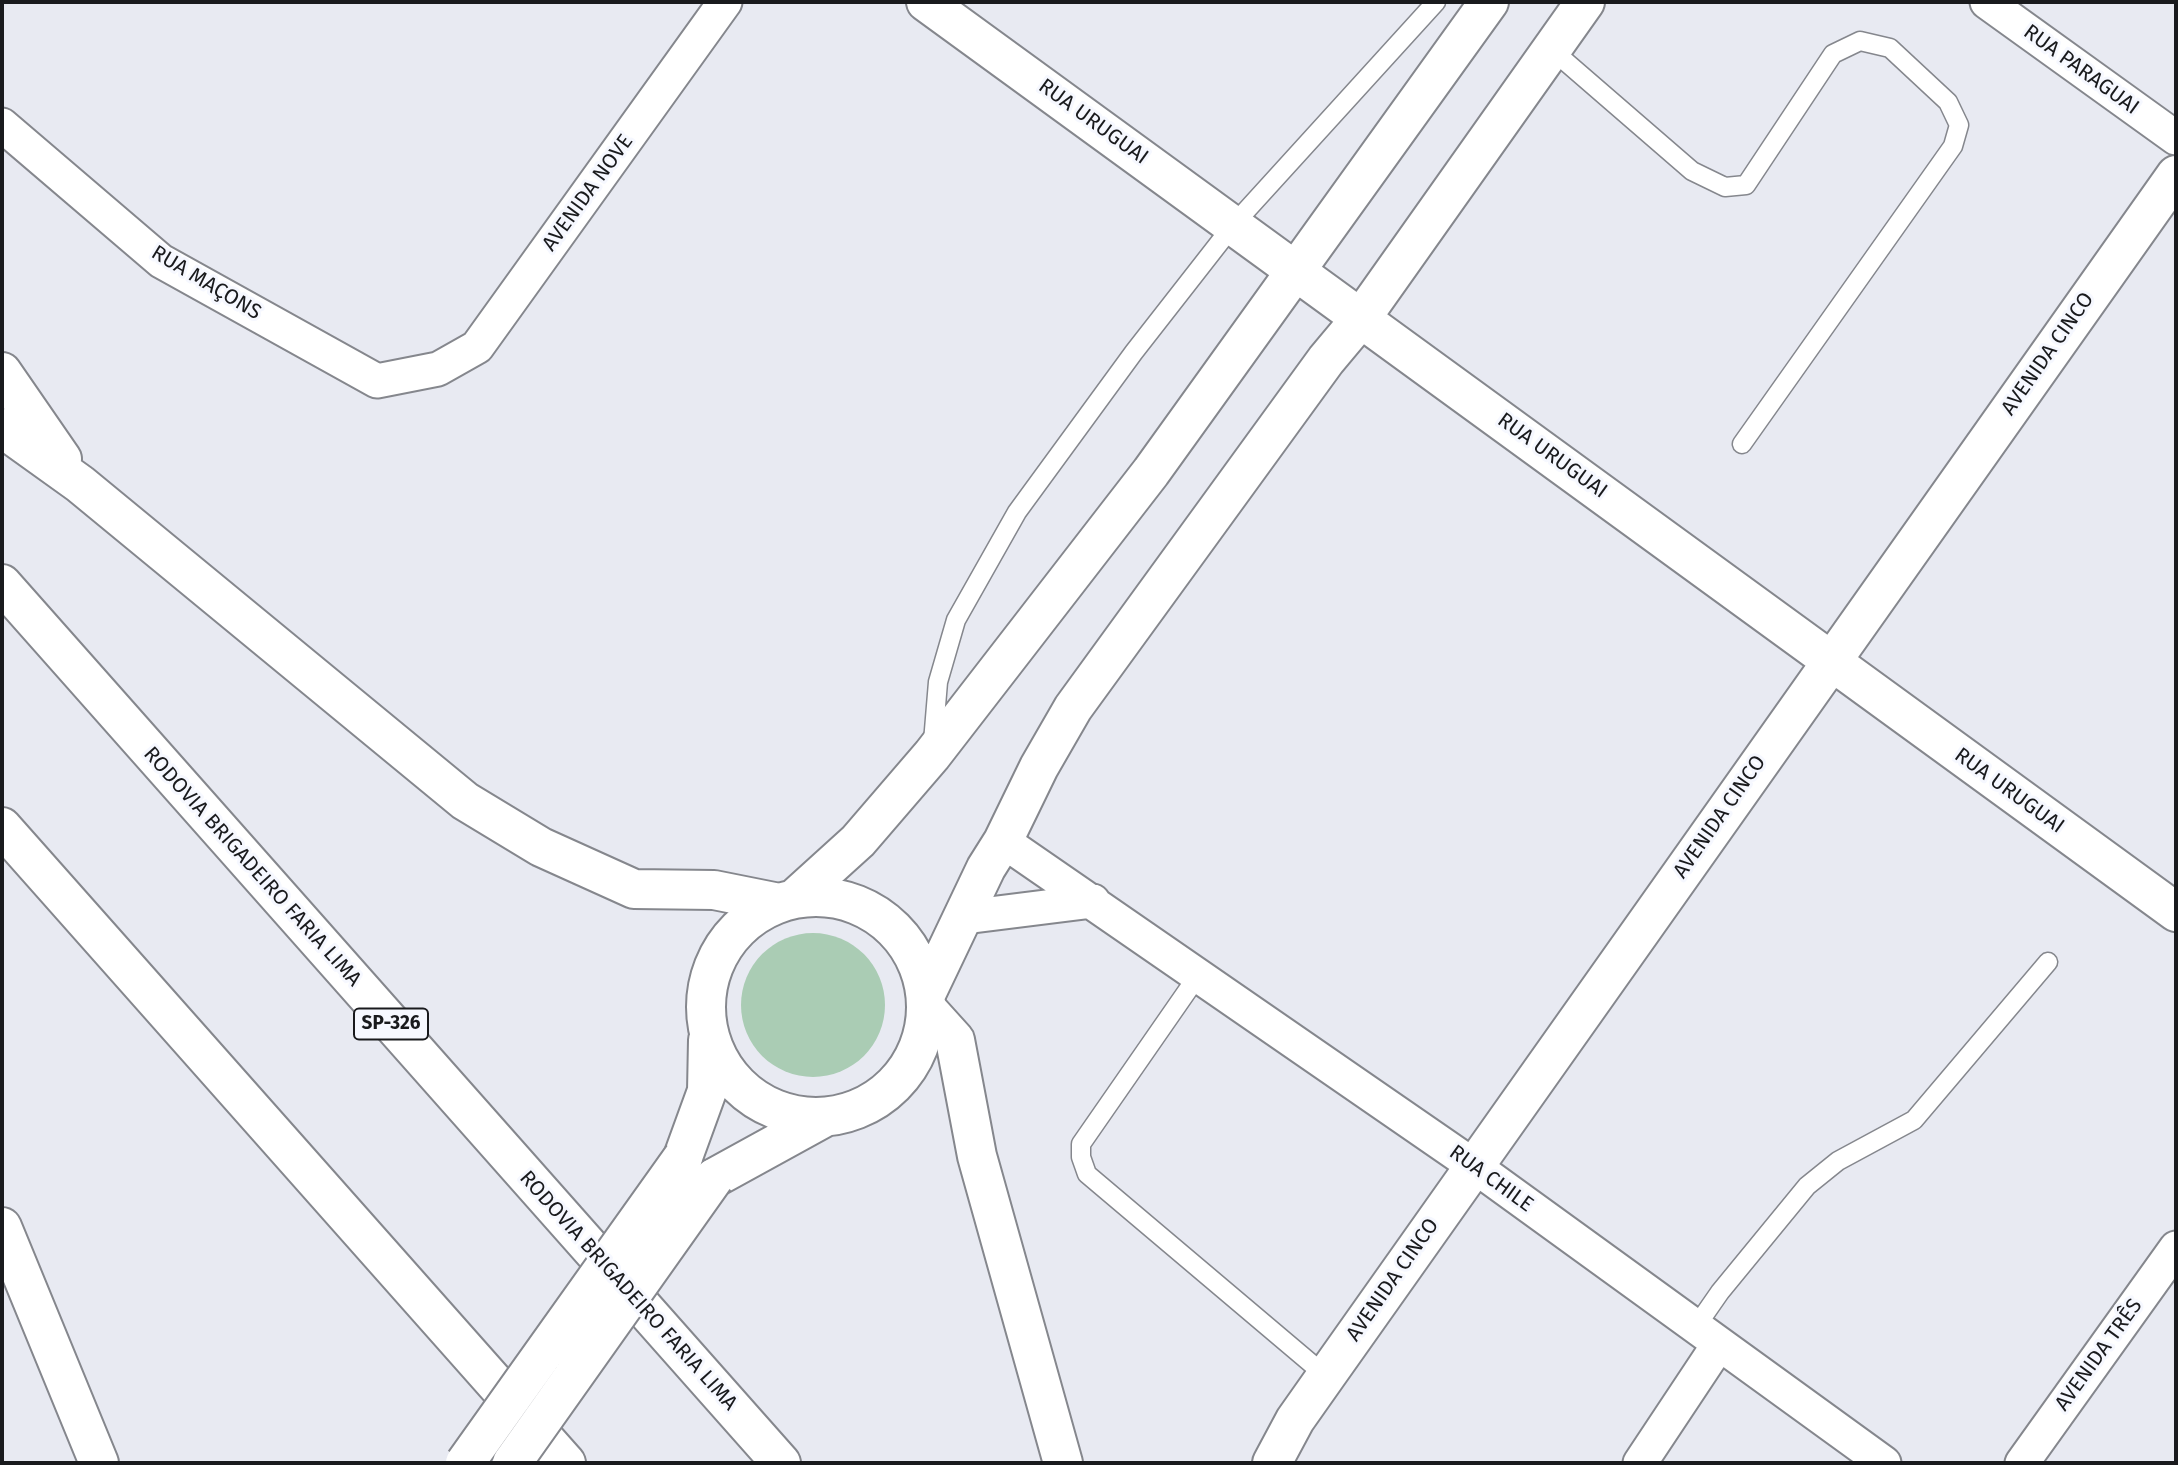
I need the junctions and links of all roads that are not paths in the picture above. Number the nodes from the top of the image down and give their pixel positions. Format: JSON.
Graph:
{"nodes":[{"id":1,"x":725,"y":2,"type":"edge"},
{"id":2,"x":926,"y":2,"type":"edge"},
{"id":3,"x":1436,"y":2,"type":"edge"},
{"id":4,"x":1489,"y":2,"type":"edge"},
{"id":5,"x":1585,"y":2,"type":"edge"},
{"id":6,"x":1986,"y":2,"type":"edge"},
{"id":7,"x":1551,"y":49,"type":"junction"},
{"id":8,"x":2,"y":125,"type":"edge"},
{"id":9,"x":2176,"y":138,"type":"edge"},
{"id":10,"x":2176,"y":175,"type":"edge"},
{"id":11,"x":1234,"y":224,"type":"junction"},
{"id":12,"x":1297,"y":269,"type":"junction"},
{"id":13,"x":1362,"y":317,"type":"junction"},
{"id":14,"x":438,"y":369,"type":"joint"},
{"id":15,"x":2,"y":372,"type":"edge"},
{"id":16,"x":2,"y":428,"type":"edge"},
{"id":17,"x":1742,"y":444,"type":"dead end"},
{"id":18,"x":79,"y":484,"type":"junction"},
{"id":19,"x":2,"y":584,"type":"edge"},
{"id":20,"x":1830,"y":660,"type":"junction"},
{"id":21,"x":932,"y":755,"type":"junction"},
{"id":22,"x":2,"y":827,"type":"edge"},
{"id":23,"x":1003,"y":841,"type":"junction"},
{"id":24,"x":784,"y":901,"type":"junction"},
{"id":25,"x":1093,"y":901,"type":"junction"},
{"id":26,"x":2176,"y":912,"type":"edge"},
{"id":27,"x":965,"y":917,"type":"junction"},
{"id":28,"x":2049,"y":962,"type":"dead end"},
{"id":29,"x":1199,"y":974,"type":"junction"},
{"id":30,"x":926,"y":1002,"type":"junction"},
{"id":31,"x":708,"y":1034,"type":"junction"},
{"id":32,"x":825,"y":1117,"type":"junction"},
{"id":33,"x":1474,"y":1166,"type":"junction"},
{"id":34,"x":2,"y":1227,"type":"edge"},
{"id":35,"x":2176,"y":1248,"type":"edge"},
{"id":36,"x":1707,"y":1336,"type":"junction"},
{"id":37,"x":1326,"y":1376,"type":"junction"},
{"id":38,"x":99,"y":1463,"type":"edge"},
{"id":39,"x":465,"y":1463,"type":"edge"},
{"id":40,"x":512,"y":1463,"type":"edge"},
{"id":41,"x":566,"y":1463,"type":"edge"},
{"id":42,"x":781,"y":1463,"type":"edge"},
{"id":43,"x":1063,"y":1463,"type":"edge"},
{"id":44,"x":1272,"y":1463,"type":"edge"},
{"id":45,"x":1640,"y":1463,"type":"edge"},
{"id":46,"x":1884,"y":1463,"type":"edge"},
{"id":47,"x":2022,"y":1463,"type":"edge"}],
"edges":[{"from":1,"to":14,"type":"street","name":"AVENIDA NOVE"},
{"from":2,"to":11,"type":"main road","name":"RUA URUGUAI"},
{"from":3,"to":11,"type":"lane"},
{"from":4,"to":12,"type":"main road"},
{"from":5,"to":7,"type":"main road"},
{"from":6,"to":9,"type":"street","name":"RUA PARAGUAI"},
{"from":7,"to":13,"type":"main road"},
{"from":7,"to":17,"type":"lane"},
{"from":8,"to":14,"type":"street","name":"RUA MAÇONS"},
{"from":10,"to":20,"type":"main road","name":"AVENIDA CINCO"},
{"from":11,"to":12,"type":"main road","name":"RUA URUGUAI"},
{"from":11,"to":21,"type":"lane"},
{"from":12,"to":13,"type":"main road","name":"RUA URUGUAI"},
{"from":12,"to":21,"type":"main road"},
{"from":13,"to":20,"type":"main road","name":"RUA URUGUAI"},
{"from":13,"to":23,"type":"main road"},
{"from":15,"to":18,"type":"main road"},
{"from":16,"to":18,"type":"main road"},
{"from":18,"to":24,"type":"main road"},
{"from":19,"to":42,"type":"main road","name":"RODOVIA BRIGADEIRO FARIA LIMA","number":"SP-326"},
{"from":20,"to":26,"type":"main road","name":"RUA URUGUAI"},
{"from":20,"to":33,"type":"main road","name":"AVENIDA CINCO"},
{"from":21,"to":24,"type":"main road"},
{"from":22,"to":41,"type":"main road"},
{"from":23,"to":25,"type":"street","name":"RUA CHILE"},
{"from":23,"to":27,"type":"main road"},
{"from":24,"to":30,"type":"main road"},
{"from":24,"to":31,"type":"main road"},
{"from":25,"to":27,"type":"street"},
{"from":25,"to":29,"type":"street","name":"RUA CHILE"},
{"from":27,"to":30,"type":"main road"},
{"from":28,"to":36,"type":"lane"},
{"from":29,"to":33,"type":"street","name":"RUA CHILE"},
{"from":29,"to":37,"type":"lane"},
{"from":30,"to":32,"type":"main road"},
{"from":30,"to":43,"type":"main road"},
{"from":31,"to":32,"type":"main road"},
{"from":31,"to":39,"type":"main road","bridge":true},
{"from":32,"to":40,"type":"main road","bridge":true},
{"from":33,"to":36,"type":"street","name":"RUA CHILE"},
{"from":33,"to":37,"type":"main road","name":"AVENIDA CINCO"},
{"from":34,"to":38,"type":"main road"},
{"from":35,"to":47,"type":"street","name":"AVENIDA TRÊS"},
{"from":36,"to":45,"type":"street"},
{"from":36,"to":46,"type":"street","name":"RUA CHILE"},
{"from":37,"to":44,"type":"main road","name":"AVENIDA CINCO"}]}
